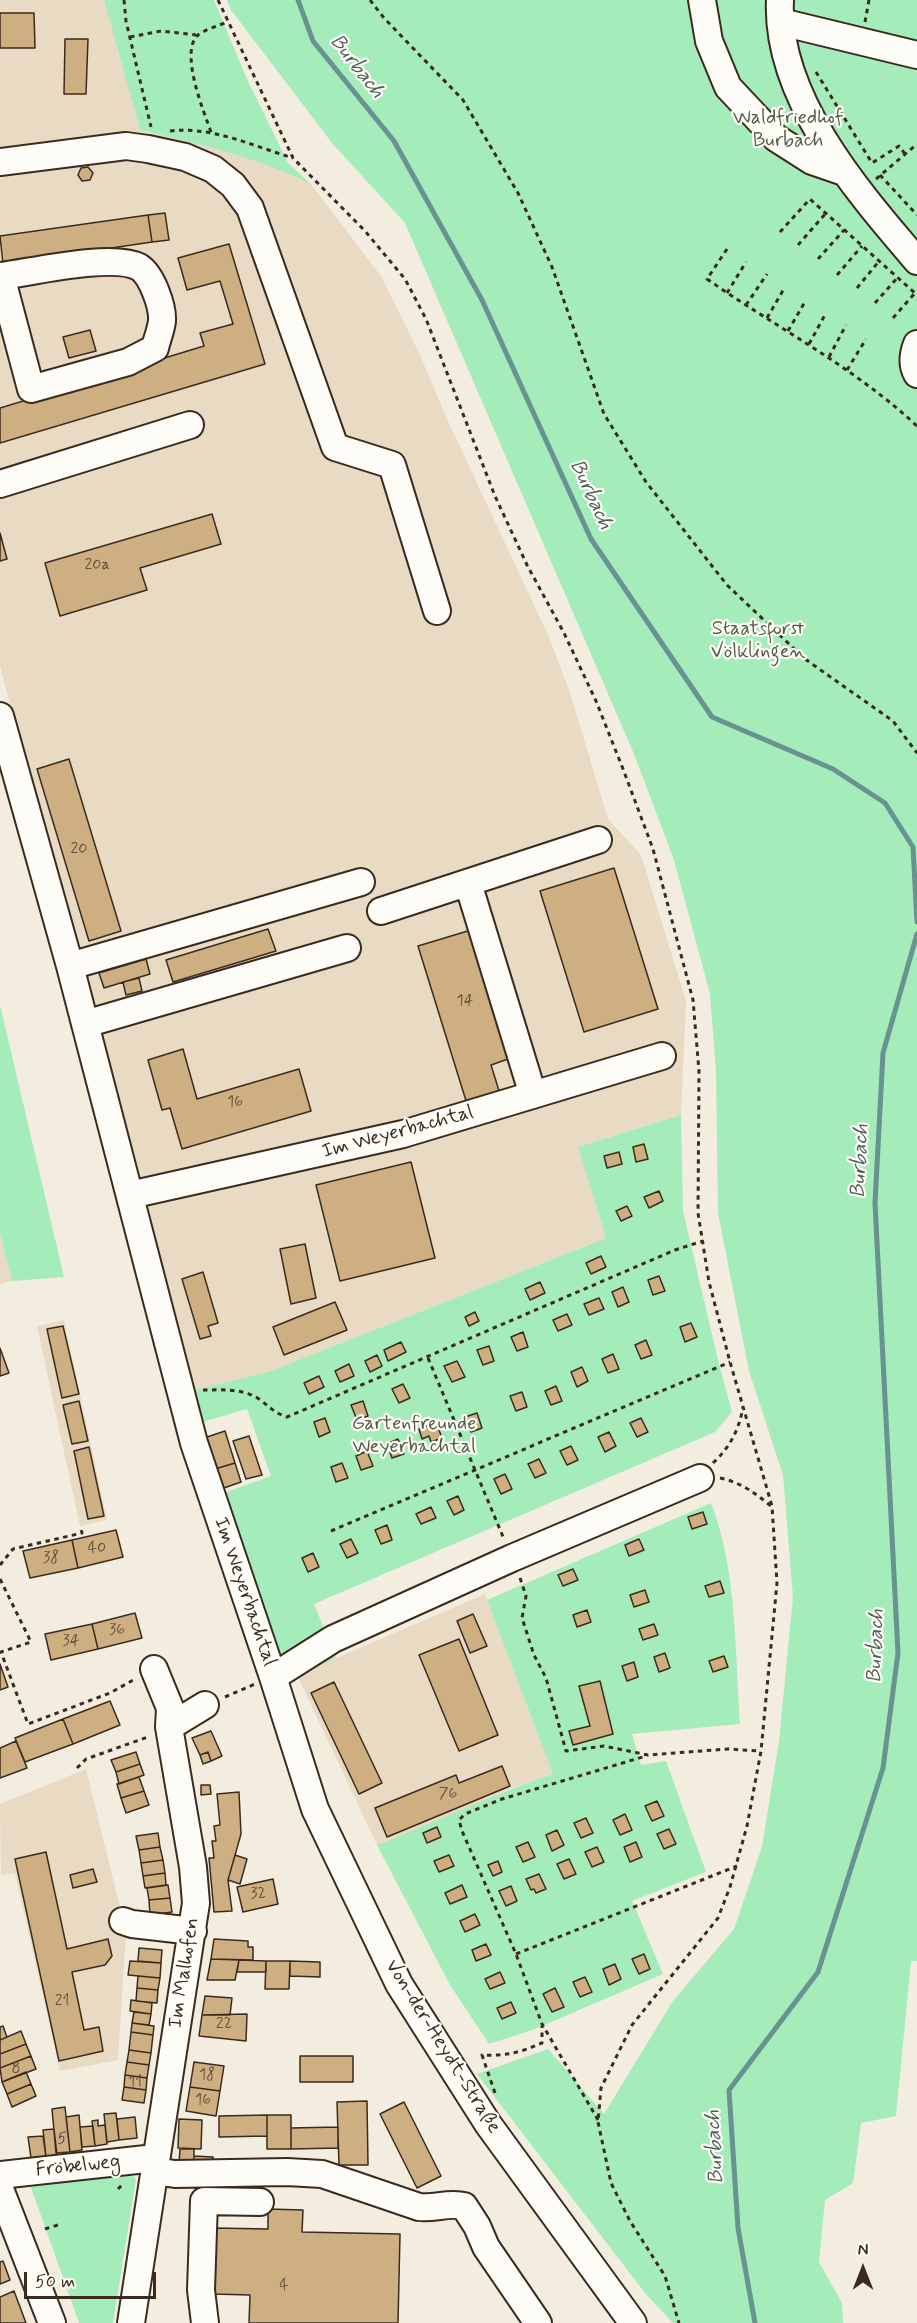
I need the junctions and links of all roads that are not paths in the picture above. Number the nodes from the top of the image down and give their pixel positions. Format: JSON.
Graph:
{"nodes":[{"id":1,"x":702,"y":0,"type":"edge"},
{"id":2,"x":780,"y":11,"type":"edge"},
{"id":3,"x":917,"y":55,"type":"edge"},
{"id":4,"x":0,"y":162,"type":"edge"},
{"id":5,"x":844,"y":172,"type":"junction"},
{"id":6,"x":907,"y":269,"type":"edge"},
{"id":7,"x":1,"y":276,"type":"edge"},
{"id":8,"x":917,"y":344,"type":"edge"},
{"id":9,"x":917,"y":374,"type":"edge"},
{"id":10,"x":190,"y":425,"type":"dead end"},
{"id":11,"x":0,"y":484,"type":"edge"},
{"id":12,"x":437,"y":611,"type":"dead end"},
{"id":13,"x":0,"y":716,"type":"edge"},
{"id":14,"x":598,"y":840,"type":"dead end"},
{"id":15,"x":361,"y":882,"type":"dead end"},
{"id":16,"x":468,"y":883,"type":"junction"},
{"id":17,"x":381,"y":911,"type":"dead end"},
{"id":18,"x":347,"y":948,"type":"dead end"},
{"id":19,"x":70,"y":966,"type":"junction"},
{"id":20,"x":85,"y":1024,"type":"junction"},
{"id":21,"x":662,"y":1056,"type":"dead end"},
{"id":22,"x":533,"y":1095,"type":"junction"},
{"id":23,"x":130,"y":1195,"type":"junction"},
{"id":24,"x":700,"y":1478,"type":"road end"},
{"id":25,"x":154,"y":1669,"type":"road end"},
{"id":26,"x":268,"y":1679,"type":"junction"},
{"id":27,"x":205,"y":1705,"type":"road end"},
{"id":28,"x":169,"y":1726,"type":"junction"},
{"id":29,"x":123,"y":1921,"type":"dead end"},
{"id":30,"x":193,"y":1931,"type":"junction"},
{"id":31,"x":154,"y":2165,"type":"junction"},
{"id":32,"x":0,"y":2175,"type":"edge"},
{"id":33,"x":0,"y":2189,"type":"edge"},
{"id":34,"x":260,"y":2202,"type":"dead end"},
{"id":35,"x":9,"y":2241,"type":"edge"},
{"id":36,"x":52,"y":2323,"type":"edge"},
{"id":37,"x":131,"y":2323,"type":"edge"},
{"id":38,"x":205,"y":2323,"type":"edge"},
{"id":39,"x":538,"y":2323,"type":"edge"},
{"id":40,"x":633,"y":2323,"type":"edge"}],
"edges":[{"from":1,"to":5,"type":"street"},
{"from":2,"to":3,"type":"street"},
{"from":2,"to":5,"type":"street"},
{"from":4,"to":12,"type":"street"},
{"from":5,"to":6,"type":"street"},
{"from":7,"to":7,"type":"street"},
{"from":8,"to":9,"type":"street"},
{"from":10,"to":11,"type":"street"},
{"from":13,"to":19,"type":"street","name":"Im Weyerbachtal"},
{"from":14,"to":16,"type":"street"},
{"from":15,"to":19,"type":"street"},
{"from":16,"to":17,"type":"street"},
{"from":16,"to":22,"type":"street"},
{"from":18,"to":20,"type":"street"},
{"from":19,"to":20,"type":"street","name":"Im Weyerbachtal"},
{"from":20,"to":23,"type":"street","name":"Im Weyerbachtal"},
{"from":21,"to":22,"type":"street","name":"Im Weyerbachtal"},
{"from":22,"to":23,"type":"street","name":"Im Weyerbachtal"},
{"from":23,"to":26,"type":"street","name":"Im Weyerbachtal"},
{"from":24,"to":26,"type":"street"},
{"from":25,"to":28,"type":"street","name":"Im Malhofen"},
{"from":26,"to":40,"type":"street","name":"Von-der-Heydt-Straße"},
{"from":27,"to":28,"type":"street"},
{"from":28,"to":30,"type":"street","name":"Im Malhofen"},
{"from":29,"to":30,"type":"street"},
{"from":30,"to":31,"type":"street","name":"Im Malhofen"},
{"from":31,"to":32,"type":"street","name":"Fröbelweg"},
{"from":31,"to":37,"type":"street","name":"Im Malhofen"},
{"from":31,"to":39,"type":"street","name":"Fröbelweg"},
{"from":33,"to":35,"type":"street"},
{"from":34,"to":38,"type":"street"},
{"from":35,"to":36,"type":"street"}]}
